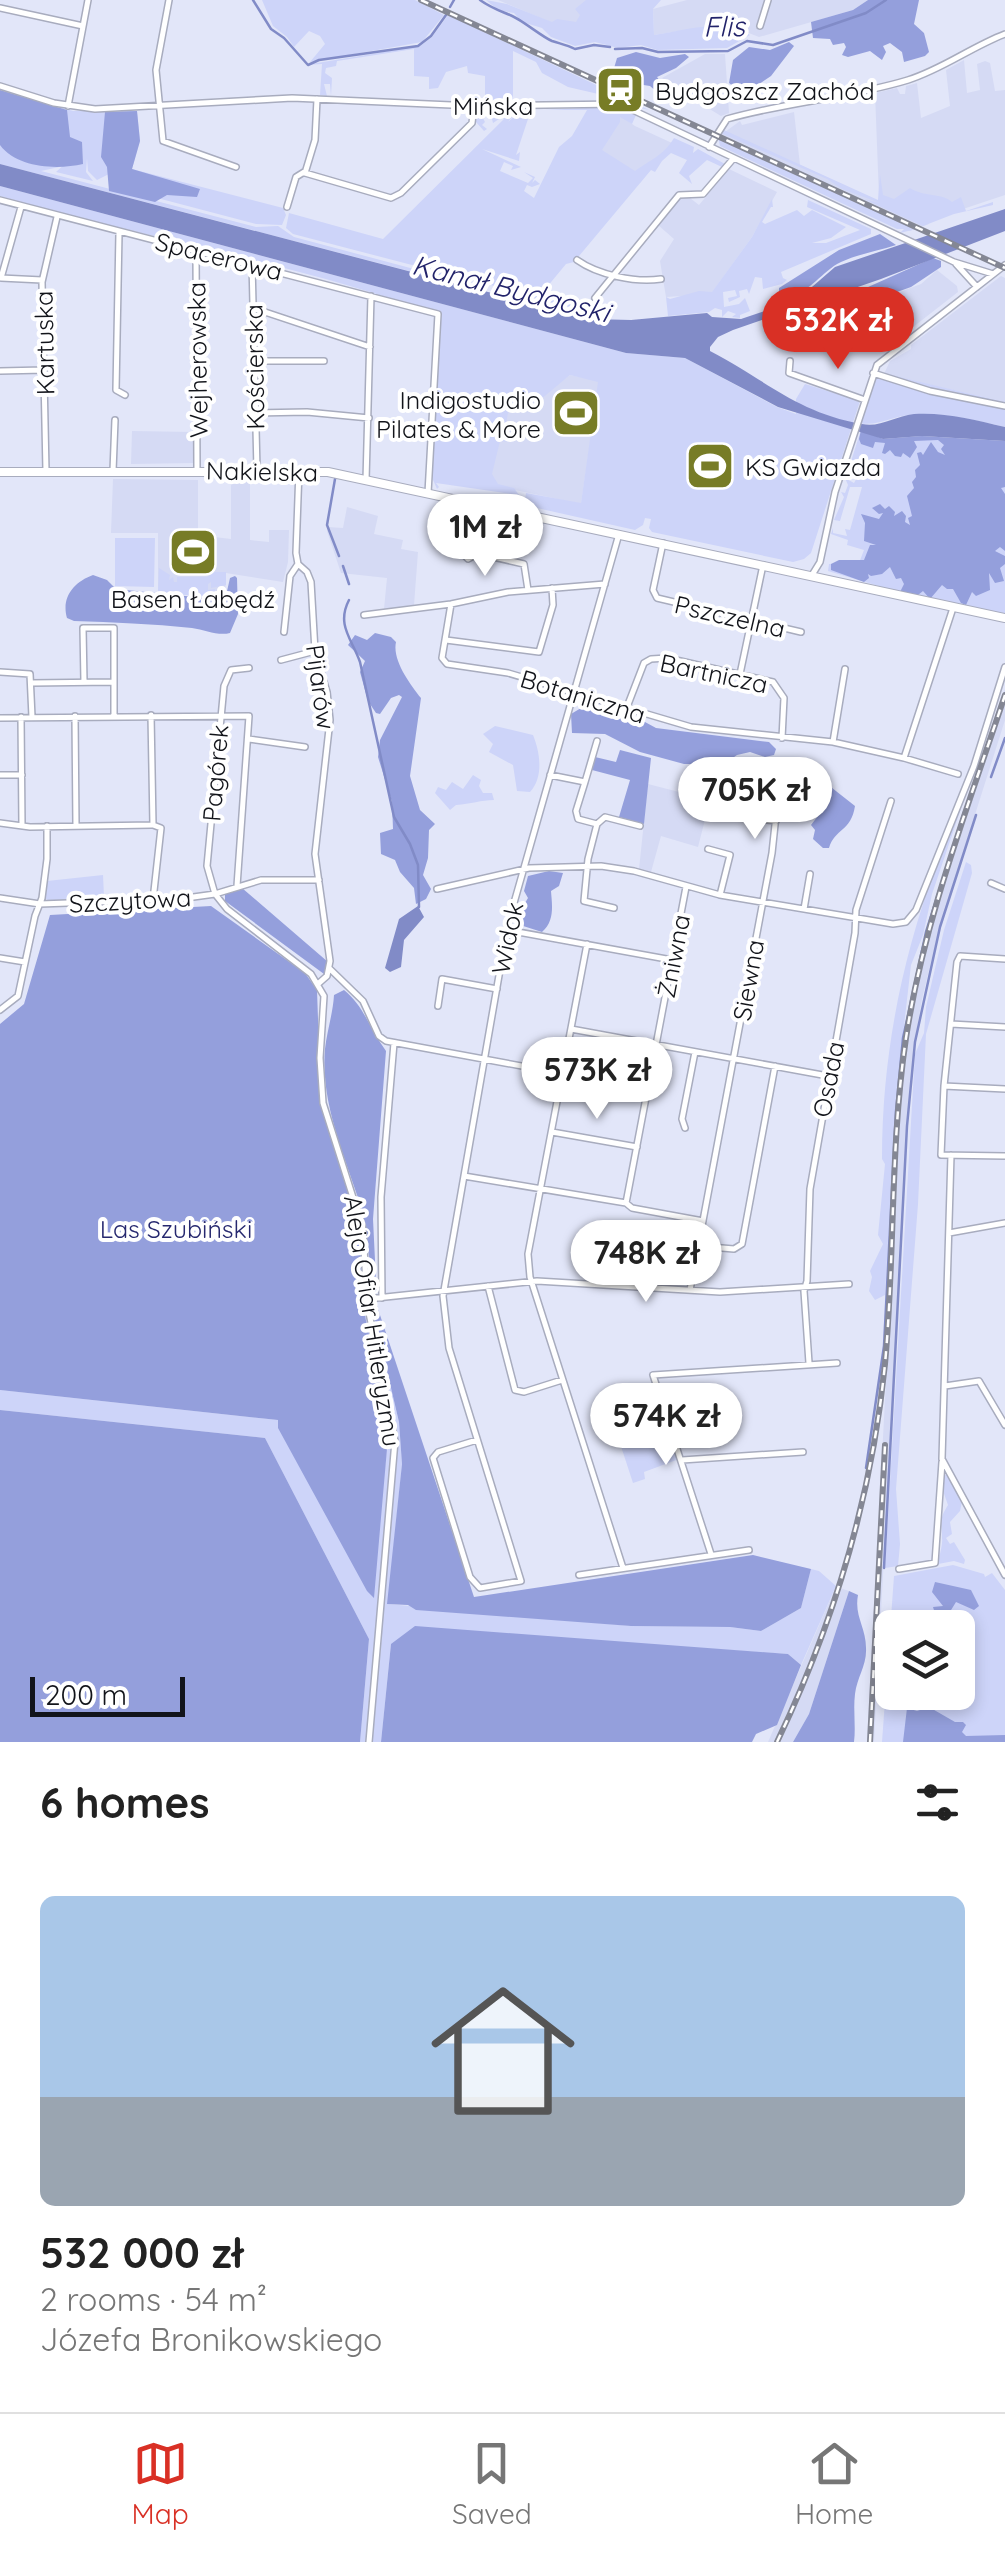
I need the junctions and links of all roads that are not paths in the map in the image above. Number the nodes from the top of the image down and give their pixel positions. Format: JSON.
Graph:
{"nodes":[{"id":1,"x":88,"y":0,"type":"edge"},
{"id":2,"x":169,"y":0,"type":"edge"},
{"id":3,"x":768,"y":0,"type":"edge"},
{"id":4,"x":0,"y":8,"type":"edge"},
{"id":5,"x":83,"y":26,"type":"junction"},
{"id":6,"x":760,"y":26,"type":"dead end"},
{"id":7,"x":1004,"y":34,"type":"edge"},
{"id":8,"x":1005,"y":44,"type":"edge"},
{"id":9,"x":0,"y":86,"type":"edge"},
{"id":10,"x":317,"y":99,"type":"junction"},
{"id":11,"x":158,"y":105,"type":"junction"},
{"id":12,"x":68,"y":106,"type":"junction"},
{"id":13,"x":474,"y":106,"type":"junction"},
{"id":14,"x":709,"y":147,"type":"junction"},
{"id":15,"x":733,"y":159,"type":"junction"},
{"id":16,"x":236,"y":167,"type":"dead end"},
{"id":17,"x":304,"y":172,"type":"junction"},
{"id":18,"x":0,"y":200,"type":"edge"},
{"id":19,"x":21,"y":206,"type":"junction"},
{"id":20,"x":287,"y":207,"type":"dead end"},
{"id":21,"x":57,"y":217,"type":"junction"},
{"id":22,"x":119,"y":232,"type":"junction"},
{"id":23,"x":196,"y":250,"type":"junction"},
{"id":24,"x":578,"y":260,"type":"dead end"},
{"id":25,"x":952,"y":261,"type":"junction"},
{"id":26,"x":252,"y":264,"type":"junction"},
{"id":27,"x":1005,"y":265,"type":"edge"},
{"id":28,"x":976,"y":270,"type":"junction"},
{"id":29,"x":615,"y":274,"type":"junction"},
{"id":30,"x":994,"y":274,"type":"junction"},
{"id":31,"x":661,"y":279,"type":"dead end"},
{"id":32,"x":42,"y":280,"type":"junction"},
{"id":33,"x":979,"y":285,"type":"junction"},
{"id":34,"x":371,"y":296,"type":"junction"},
{"id":35,"x":594,"y":298,"type":"dead end"},
{"id":36,"x":252,"y":308,"type":"junction"},
{"id":37,"x":370,"y":347,"type":"junction"},
{"id":38,"x":254,"y":361,"type":"junction"},
{"id":39,"x":324,"y":361,"type":"dead end"},
{"id":40,"x":790,"y":361,"type":"dead end"},
{"id":41,"x":44,"y":370,"type":"junction"},
{"id":42,"x":0,"y":371,"type":"edge"},
{"id":43,"x":873,"y":373,"type":"junction"},
{"id":44,"x":124,"y":395,"type":"dead end"},
{"id":45,"x":865,"y":400,"type":"junction"},
{"id":46,"x":1005,"y":406,"type":"edge"},
{"id":47,"x":254,"y":413,"type":"junction"},
{"id":48,"x":369,"y":418,"type":"junction"},
{"id":49,"x":114,"y":420,"type":"dead end"},
{"id":50,"x":197,"y":470,"type":"junction"},
{"id":51,"x":256,"y":470,"type":"junction"},
{"id":52,"x":298,"y":470,"type":"junction"},
{"id":53,"x":46,"y":471,"type":"junction"},
{"id":54,"x":113,"y":471,"type":"junction"},
{"id":55,"x":0,"y":472,"type":"edge"},
{"id":56,"x":366,"y":480,"type":"junction"},
{"id":57,"x":428,"y":492,"type":"junction"},
{"id":58,"x":619,"y":534,"type":"junction"},
{"id":59,"x":663,"y":543,"type":"junction"},
{"id":60,"x":478,"y":554,"type":"dead end"},
{"id":61,"x":298,"y":564,"type":"junction"},
{"id":62,"x":763,"y":565,"type":"junction"},
{"id":63,"x":812,"y":575,"type":"junction"},
{"id":64,"x":605,"y":584,"type":"junction"},
{"id":65,"x":552,"y":588,"type":"junction"},
{"id":66,"x":528,"y":590,"type":"junction"},
{"id":67,"x":451,"y":604,"type":"junction"},
{"id":68,"x":953,"y":608,"type":"junction"},
{"id":69,"x":364,"y":615,"type":"dead end"},
{"id":70,"x":1005,"y":618,"type":"edge"},
{"id":71,"x":752,"y":621,"type":"junction"},
{"id":72,"x":284,"y":632,"type":"dead end"},
{"id":73,"x":801,"y":632,"type":"dead end"},
{"id":74,"x":446,"y":640,"type":"junction"},
{"id":75,"x":315,"y":652,"type":"junction"},
{"id":76,"x":281,"y":660,"type":"dead end"},
{"id":77,"x":1005,"y":666,"type":"edge"},
{"id":78,"x":248,"y":668,"type":"dead end"},
{"id":79,"x":845,"y":669,"type":"dead end"},
{"id":80,"x":0,"y":672,"type":"edge"},
{"id":81,"x":740,"y":674,"type":"junction"},
{"id":82,"x":84,"y":682,"type":"junction"},
{"id":83,"x":114,"y":682,"type":"junction"},
{"id":84,"x":31,"y":684,"type":"junction"},
{"id":85,"x":574,"y":692,"type":"junction"},
{"id":86,"x":627,"y":707,"type":"junction"},
{"id":87,"x":221,"y":714,"type":"junction"},
{"id":88,"x":151,"y":715,"type":"junction"},
{"id":89,"x":75,"y":716,"type":"junction"},
{"id":90,"x":114,"y":716,"type":"junction"},
{"id":91,"x":32,"y":717,"type":"junction"},
{"id":92,"x":0,"y":718,"type":"edge"},
{"id":93,"x":22,"y":718,"type":"junction"},
{"id":94,"x":782,"y":738,"type":"junction"},
{"id":95,"x":248,"y":739,"type":"junction"},
{"id":96,"x":597,"y":741,"type":"dead end"},
{"id":97,"x":832,"y":742,"type":"junction"},
{"id":98,"x":305,"y":747,"type":"dead end"},
{"id":99,"x":904,"y":758,"type":"junction"},
{"id":100,"x":958,"y":774,"type":"dead end"},
{"id":101,"x":0,"y":775,"type":"edge"},
{"id":102,"x":22,"y":775,"type":"junction"},
{"id":103,"x":550,"y":775,"type":"junction"},
{"id":104,"x":585,"y":782,"type":"junction"},
{"id":105,"x":779,"y":787,"type":"dead end"},
{"id":106,"x":891,"y":801,"type":"dead end"},
{"id":107,"x":706,"y":813,"type":"dead end"},
{"id":108,"x":776,"y":821,"type":"junction"},
{"id":109,"x":0,"y":823,"type":"edge"},
{"id":110,"x":597,"y":824,"type":"junction"},
{"id":111,"x":153,"y":825,"type":"junction"},
{"id":112,"x":22,"y":826,"type":"junction"},
{"id":113,"x":47,"y":826,"type":"junction"},
{"id":114,"x":76,"y":826,"type":"junction"},
{"id":115,"x":640,"y":826,"type":"dead end"},
{"id":116,"x":708,"y":848,"type":"dead end"},
{"id":117,"x":589,"y":865,"type":"junction"},
{"id":118,"x":523,"y":868,"type":"junction"},
{"id":119,"x":810,"y":874,"type":"dead end"},
{"id":120,"x":319,"y":880,"type":"junction"},
{"id":121,"x":991,"y":883,"type":"dead end"},
{"id":122,"x":237,"y":886,"type":"junction"},
{"id":123,"x":686,"y":886,"type":"junction"},
{"id":124,"x":437,"y":889,"type":"dead end"},
{"id":125,"x":1005,"y":889,"type":"edge"},
{"id":126,"x":216,"y":894,"type":"junction"},
{"id":127,"x":720,"y":895,"type":"junction"},
{"id":128,"x":0,"y":898,"type":"edge"},
{"id":129,"x":153,"y":900,"type":"junction"},
{"id":130,"x":762,"y":902,"type":"junction"},
{"id":131,"x":40,"y":904,"type":"junction"},
{"id":132,"x":614,"y":908,"type":"dead end"},
{"id":133,"x":804,"y":910,"type":"junction"},
{"id":134,"x":856,"y":918,"type":"junction"},
{"id":135,"x":507,"y":930,"type":"junction"},
{"id":136,"x":586,"y":944,"type":"junction"},
{"id":137,"x":0,"y":958,"type":"edge"},
{"id":138,"x":1005,"y":959,"type":"edge"},
{"id":139,"x":672,"y":960,"type":"junction"},
{"id":140,"x":25,"y":962,"type":"junction"},
{"id":141,"x":329,"y":968,"type":"junction"},
{"id":142,"x":319,"y":983,"type":"junction"},
{"id":143,"x":496,"y":989,"type":"junction"},
{"id":144,"x":438,"y":1006,"type":"dead end"},
{"id":145,"x":0,"y":1010,"type":"edge"},
{"id":146,"x":951,"y":1024,"type":"junction"},
{"id":147,"x":1005,"y":1027,"type":"edge"},
{"id":148,"x":571,"y":1029,"type":"junction"},
{"id":149,"x":394,"y":1043,"type":"junction"},
{"id":150,"x":655,"y":1044,"type":"junction"},
{"id":151,"x":694,"y":1052,"type":"junction"},
{"id":152,"x":484,"y":1059,"type":"junction"},
{"id":153,"x":734,"y":1059,"type":"junction"},
{"id":154,"x":775,"y":1066,"type":"junction"},
{"id":155,"x":562,"y":1073,"type":"junction"},
{"id":156,"x":828,"y":1076,"type":"junction"},
{"id":157,"x":944,"y":1086,"type":"junction"},
{"id":158,"x":646,"y":1089,"type":"junction"},
{"id":159,"x":1005,"y":1089,"type":"edge"},
{"id":160,"x":685,"y":1128,"type":"dead end"},
{"id":161,"x":552,"y":1132,"type":"junction"},
{"id":162,"x":637,"y":1147,"type":"junction"},
{"id":163,"x":951,"y":1155,"type":"junction"},
{"id":164,"x":1005,"y":1156,"type":"edge"},
{"id":165,"x":464,"y":1176,"type":"junction"},
{"id":166,"x":541,"y":1188,"type":"junction"},
{"id":167,"x":626,"y":1203,"type":"junction"},
{"id":168,"x":703,"y":1221,"type":"junction"},
{"id":169,"x":1005,"y":1224,"type":"edge"},
{"id":170,"x":950,"y":1233,"type":"junction"},
{"id":171,"x":698,"y":1246,"type":"junction"},
{"id":172,"x":532,"y":1282,"type":"junction"},
{"id":173,"x":849,"y":1284,"type":"dead end"},
{"id":174,"x":488,"y":1286,"type":"junction"},
{"id":175,"x":805,"y":1287,"type":"junction"},
{"id":176,"x":690,"y":1290,"type":"junction"},
{"id":177,"x":444,"y":1291,"type":"junction"},
{"id":178,"x":382,"y":1298,"type":"junction"},
{"id":179,"x":367,"y":1299,"type":"junction"},
{"id":180,"x":808,"y":1363,"type":"junction"},
{"id":181,"x":837,"y":1363,"type":"dead end"},
{"id":182,"x":563,"y":1380,"type":"junction"},
{"id":183,"x":944,"y":1386,"type":"junction"},
{"id":184,"x":1005,"y":1425,"type":"edge"},
{"id":185,"x":477,"y":1440,"type":"junction"},
{"id":186,"x":803,"y":1452,"type":"dead end"},
{"id":187,"x":682,"y":1460,"type":"junction"},
{"id":188,"x":942,"y":1460,"type":"junction"},
{"id":189,"x":750,"y":1550,"type":"dead end"},
{"id":190,"x":711,"y":1554,"type":"junction"},
{"id":191,"x":1005,"y":1554,"type":"edge"},
{"id":192,"x":995,"y":1559,"type":"junction"},
{"id":193,"x":623,"y":1568,"type":"junction"},
{"id":194,"x":899,"y":1570,"type":"dead end"},
{"id":195,"x":580,"y":1575,"type":"dead end"},
{"id":196,"x":1005,"y":1575,"type":"edge"},
{"id":197,"x":370,"y":1742,"type":"edge"}],
"edges":[{"from":1,"to":5,"type":"street"},
{"from":2,"to":11,"type":"street"},
{"from":3,"to":6,"type":"street"},
{"from":4,"to":5,"type":"street"},
{"from":5,"to":12,"type":"street"},
{"from":7,"to":8,"type":"street"},
{"from":7,"to":14,"type":"street"},
{"from":9,"to":12,"type":"street","name":"Mińska"},
{"from":10,"to":11,"type":"street","name":"Mińska"},
{"from":10,"to":13,"type":"street","name":"Mińska"},
{"from":10,"to":17,"type":"street"},
{"from":11,"to":12,"type":"street","name":"Mińska"},
{"from":11,"to":16,"type":"street"},
{"from":13,"to":14,"type":"street","name":"Mińska"},
{"from":13,"to":17,"type":"street"},
{"from":14,"to":15,"type":"street","name":"Mińska"},
{"from":15,"to":25,"type":"street","name":"Mińska"},
{"from":15,"to":29,"type":"street"},
{"from":17,"to":20,"type":"street"},
{"from":18,"to":19,"type":"street","name":"Spacerowa"},
{"from":19,"to":21,"type":"street","name":"Spacerowa"},
{"from":19,"to":32,"type":"street"},
{"from":21,"to":22,"type":"street","name":"Spacerowa"},
{"from":21,"to":32,"type":"street","name":"Kartuska"},
{"from":22,"to":23,"type":"street","name":"Spacerowa"},
{"from":22,"to":44,"type":"street"},
{"from":23,"to":26,"type":"street","name":"Spacerowa"},
{"from":23,"to":50,"type":"street","name":"Wejherowska"},
{"from":24,"to":29,"type":"street"},
{"from":25,"to":28,"type":"street","name":"Mińska"},
{"from":25,"to":33,"type":"street","name":"Mińska"},
{"from":26,"to":34,"type":"street","name":"Spacerowa"},
{"from":26,"to":36,"type":"street","name":"Kościerska"},
{"from":27,"to":30,"type":"street"},
{"from":28,"to":30,"type":"street","name":"Mińska"},
{"from":28,"to":33,"type":"street"},
{"from":29,"to":31,"type":"street"},
{"from":29,"to":35,"type":"street"},
{"from":30,"to":33,"type":"street"},
{"from":32,"to":41,"type":"street","name":"Kartuska"},
{"from":33,"to":43,"type":"street"},
{"from":34,"to":37,"type":"street"},
{"from":34,"to":57,"type":"street","name":"Spacerowa"},
{"from":36,"to":37,"type":"street"},
{"from":36,"to":38,"type":"street","name":"Kościerska"},
{"from":37,"to":48,"type":"street"},
{"from":38,"to":39,"type":"street"},
{"from":38,"to":47,"type":"street","name":"Kościerska"},
{"from":40,"to":45,"type":"street"},
{"from":41,"to":42,"type":"street"},
{"from":41,"to":53,"type":"street","name":"Kartuska"},
{"from":43,"to":45,"type":"street"},
{"from":43,"to":46,"type":"street"},
{"from":45,"to":63,"type":"street"},
{"from":47,"to":48,"type":"street"},
{"from":47,"to":51,"type":"street","name":"Kościerska"},
{"from":48,"to":56,"type":"street"},
{"from":49,"to":54,"type":"street"},
{"from":50,"to":51,"type":"main road","name":"Nakielska"},
{"from":50,"to":54,"type":"main road","name":"Nakielska"},
{"from":51,"to":52,"type":"main road","name":"Nakielska"},
{"from":52,"to":56,"type":"main road","name":"Nakielska"},
{"from":52,"to":61,"type":"street","name":"Pijarów"},
{"from":53,"to":54,"type":"main road","name":"Nakielska"},
{"from":53,"to":55,"type":"main road","name":"Nakielska"},
{"from":56,"to":57,"type":"main road","name":"Nakielska"},
{"from":57,"to":58,"type":"main road","name":"Nakielska"},
{"from":58,"to":59,"type":"main road","name":"Nakielska"},
{"from":58,"to":64,"type":"street","name":"Widok"},
{"from":59,"to":62,"type":"main road","name":"Nakielska"},
{"from":59,"to":71,"type":"street","name":"Pszczelna"},
{"from":60,"to":66,"type":"street"},
{"from":61,"to":72,"type":"street"},
{"from":61,"to":75,"type":"street","name":"Pijarów"},
{"from":62,"to":63,"type":"main road","name":"Nakielska"},
{"from":62,"to":71,"type":"street"},
{"from":63,"to":68,"type":"main road","name":"Nakielska"},
{"from":64,"to":65,"type":"street"},
{"from":64,"to":85,"type":"street","name":"Widok"},
{"from":65,"to":66,"type":"street"},
{"from":65,"to":74,"type":"street"},
{"from":66,"to":67,"type":"street"},
{"from":67,"to":69,"type":"street"},
{"from":67,"to":74,"type":"street"},
{"from":68,"to":70,"type":"main road","name":"Nakielska"},
{"from":68,"to":99,"type":"street"},
{"from":71,"to":73,"type":"street","name":"Pszczelna"},
{"from":71,"to":81,"type":"street"},
{"from":74,"to":85,"type":"street","name":"Botaniczna"},
{"from":75,"to":76,"type":"street"},
{"from":75,"to":120,"type":"street","name":"Pijarów"},
{"from":77,"to":134,"type":"street"},
{"from":78,"to":87,"type":"street","name":"Pagórek"},
{"from":79,"to":97,"type":"street"},
{"from":80,"to":84,"type":"street"},
{"from":81,"to":86,"type":"street","name":"Bartnicza"},
{"from":81,"to":94,"type":"street","name":"Bartnicza"},
{"from":82,"to":83,"type":"street"},
{"from":82,"to":83,"type":"street"},
{"from":82,"to":84,"type":"street"},
{"from":83,"to":90,"type":"street"},
{"from":84,"to":91,"type":"street"},
{"from":85,"to":86,"type":"street","name":"Botaniczna"},
{"from":85,"to":103,"type":"street","name":"Widok"},
{"from":86,"to":94,"type":"street","name":"Botaniczna"},
{"from":87,"to":88,"type":"street"},
{"from":87,"to":95,"type":"street"},
{"from":87,"to":126,"type":"street","name":"Pagórek"},
{"from":88,"to":90,"type":"street"},
{"from":88,"to":111,"type":"street"},
{"from":89,"to":90,"type":"street"},
{"from":89,"to":91,"type":"street"},
{"from":89,"to":114,"type":"street"},
{"from":91,"to":93,"type":"street"},
{"from":92,"to":93,"type":"street"},
{"from":93,"to":102,"type":"street"},
{"from":94,"to":97,"type":"street","name":"Botaniczna"},
{"from":95,"to":98,"type":"street"},
{"from":95,"to":122,"type":"street"},
{"from":96,"to":104,"type":"street"},
{"from":97,"to":99,"type":"street","name":"Botaniczna"},
{"from":99,"to":100,"type":"street","name":"Botaniczna"},
{"from":101,"to":102,"type":"street"},
{"from":102,"to":112,"type":"street"},
{"from":103,"to":104,"type":"street"},
{"from":103,"to":118,"type":"street","name":"Widok"},
{"from":104,"to":110,"type":"street"},
{"from":105,"to":108,"type":"street","name":"Siewna"},
{"from":106,"to":134,"type":"street","name":"Osada"},
{"from":107,"to":108,"type":"street"},
{"from":108,"to":130,"type":"street","name":"Siewna"},
{"from":109,"to":112,"type":"street"},
{"from":110,"to":115,"type":"street"},
{"from":110,"to":117,"type":"street"},
{"from":111,"to":114,"type":"street"},
{"from":111,"to":129,"type":"street"},
{"from":112,"to":113,"type":"street"},
{"from":113,"to":114,"type":"street"},
{"from":113,"to":131,"type":"street"},
{"from":116,"to":127,"type":"street"},
{"from":117,"to":118,"type":"street"},
{"from":117,"to":123,"type":"street"},
{"from":117,"to":132,"type":"street"},
{"from":118,"to":124,"type":"street"},
{"from":118,"to":135,"type":"street","name":"Widok"},
{"from":119,"to":133,"type":"street"},
{"from":120,"to":122,"type":"street","name":"Szczytowa"},
{"from":120,"to":141,"type":"street","name":"Pijarów"},
{"from":121,"to":125,"type":"street"},
{"from":122,"to":126,"type":"street","name":"Szczytowa"},
{"from":123,"to":127,"type":"street"},
{"from":123,"to":139,"type":"street","name":"Żniwna"},
{"from":126,"to":129,"type":"street","name":"Szczytowa"},
{"from":126,"to":142,"type":"street"},
{"from":127,"to":130,"type":"street"},
{"from":128,"to":131,"type":"street","name":"Szczytowa"},
{"from":129,"to":131,"type":"street","name":"Szczytowa"},
{"from":130,"to":133,"type":"street"},
{"from":130,"to":153,"type":"street","name":"Siewna"},
{"from":131,"to":140,"type":"street"},
{"from":133,"to":134,"type":"street"},
{"from":134,"to":156,"type":"street","name":"Osada"},
{"from":135,"to":136,"type":"street"},
{"from":135,"to":143,"type":"street","name":"Widok"},
{"from":136,"to":139,"type":"street"},
{"from":136,"to":148,"type":"street"},
{"from":137,"to":140,"type":"street"},
{"from":138,"to":146,"type":"street"},
{"from":139,"to":150,"type":"street","name":"Żniwna"},
{"from":140,"to":145,"type":"street"},
{"from":141,"to":142,"type":"street"},
{"from":141,"to":149,"type":"street"},
{"from":142,"to":179,"type":"street","name":"Aleja Ofiar Hitleryzmu"},
{"from":143,"to":144,"type":"street"},
{"from":143,"to":152,"type":"street","name":"Widok"},
{"from":146,"to":147,"type":"street"},
{"from":146,"to":157,"type":"street"},
{"from":148,"to":150,"type":"street"},
{"from":148,"to":155,"type":"street"},
{"from":149,"to":152,"type":"street"},
{"from":149,"to":178,"type":"street"},
{"from":150,"to":151,"type":"street"},
{"from":150,"to":158,"type":"street","name":"Żniwna"},
{"from":151,"to":153,"type":"street"},
{"from":151,"to":160,"type":"street"},
{"from":152,"to":155,"type":"street"},
{"from":152,"to":165,"type":"street","name":"Widok"},
{"from":153,"to":154,"type":"street"},
{"from":153,"to":168,"type":"street","name":"Siewna"},
{"from":154,"to":156,"type":"street"},
{"from":154,"to":171,"type":"street"},
{"from":155,"to":158,"type":"street"},
{"from":155,"to":161,"type":"street"},
{"from":156,"to":175,"type":"street","name":"Osada"},
{"from":157,"to":159,"type":"street"},
{"from":157,"to":163,"type":"street"},
{"from":158,"to":162,"type":"street","name":"Żniwna"},
{"from":161,"to":162,"type":"street"},
{"from":161,"to":166,"type":"street"},
{"from":162,"to":167,"type":"street","name":"Żniwna"},
{"from":163,"to":164,"type":"street"},
{"from":163,"to":170,"type":"street"},
{"from":165,"to":166,"type":"street"},
{"from":165,"to":177,"type":"street","name":"Widok"},
{"from":166,"to":167,"type":"street"},
{"from":166,"to":172,"type":"street"},
{"from":167,"to":168,"type":"street"},
{"from":168,"to":171,"type":"street","name":"Siewna"},
{"from":169,"to":170,"type":"street"},
{"from":170,"to":183,"type":"street"},
{"from":171,"to":176,"type":"street","name":"Siewna"},
{"from":172,"to":174,"type":"street"},
{"from":172,"to":176,"type":"street"},
{"from":172,"to":182,"type":"street"},
{"from":173,"to":175,"type":"street"},
{"from":174,"to":177,"type":"street"},
{"from":174,"to":182,"type":"street"},
{"from":175,"to":176,"type":"street"},
{"from":175,"to":180,"type":"street","name":"Osada"},
{"from":177,"to":178,"type":"street"},
{"from":177,"to":185,"type":"street","name":"Widok"},
{"from":178,"to":179,"type":"street"},
{"from":179,"to":197,"type":"street","name":"Aleja Ofiar Hitleryzmu"},
{"from":180,"to":181,"type":"street"},
{"from":180,"to":187,"type":"street"},
{"from":182,"to":193,"type":"street"},
{"from":183,"to":184,"type":"street"},
{"from":183,"to":188,"type":"street"},
{"from":185,"to":185,"type":"street","name":"Widok"},
{"from":186,"to":187,"type":"street"},
{"from":187,"to":190,"type":"street"},
{"from":188,"to":192,"type":"street"},
{"from":188,"to":194,"type":"street"},
{"from":189,"to":190,"type":"street"},
{"from":190,"to":193,"type":"street"},
{"from":191,"to":192,"type":"street"},
{"from":192,"to":196,"type":"street"},
{"from":193,"to":195,"type":"street"}]}
